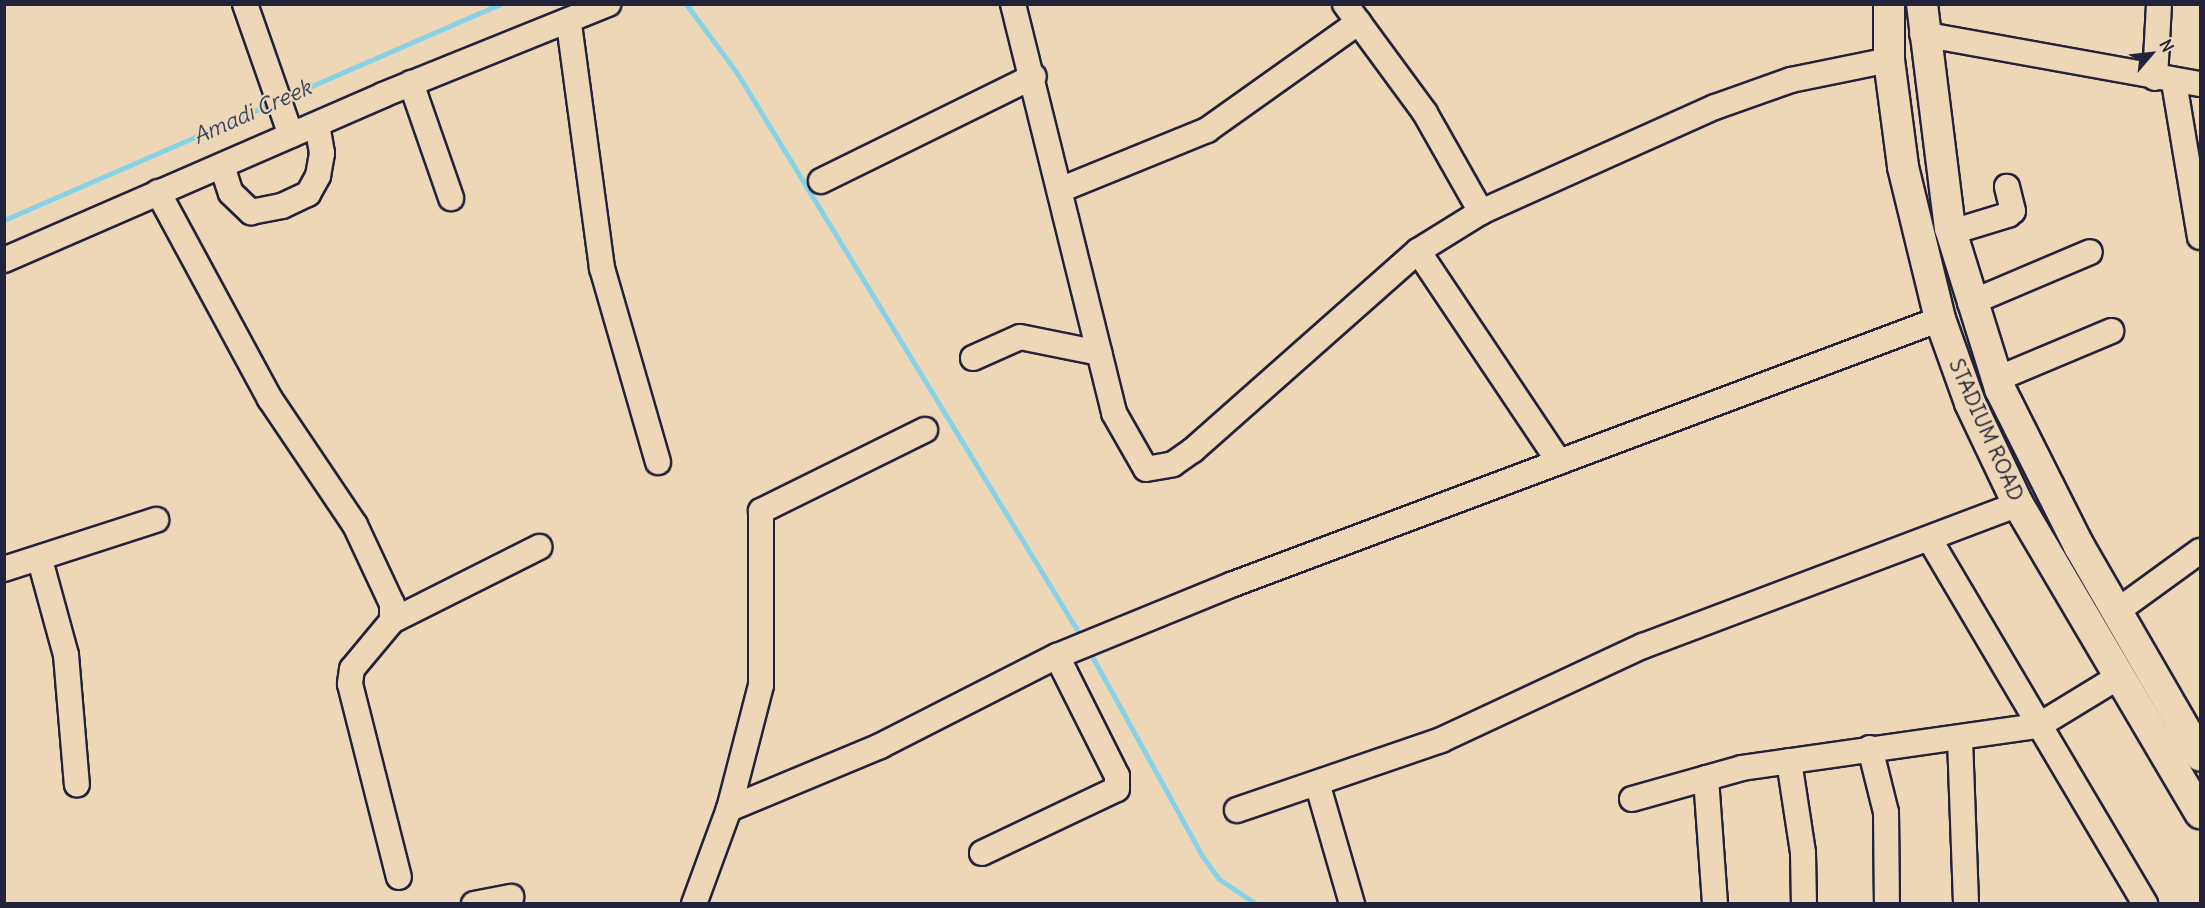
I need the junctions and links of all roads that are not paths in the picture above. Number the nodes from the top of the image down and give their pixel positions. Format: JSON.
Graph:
{"nodes":[{"id":1,"x":245,"y":4,"type":"edge"},
{"id":2,"x":1013,"y":4,"type":"edge"},
{"id":3,"x":1889,"y":4,"type":"edge"},
{"id":4,"x":1922,"y":4,"type":"edge"},
{"id":5,"x":2159,"y":4,"type":"edge"},
{"id":6,"x":600,"y":6,"type":"edge"},
{"id":7,"x":1352,"y":13,"type":"edge"},
{"id":8,"x":569,"y":24,"type":"junction"},
{"id":9,"x":1922,"y":34,"type":"junction"},
{"id":10,"x":1889,"y":60,"type":"junction"},
{"id":11,"x":1034,"y":76,"type":"junction"},
{"id":12,"x":2165,"y":80,"type":"junction"},
{"id":13,"x":411,"y":83,"type":"junction"},
{"id":14,"x":2200,"y":84,"type":"edge"},
{"id":15,"x":317,"y":124,"type":"junction"},
{"id":16,"x":288,"y":126,"type":"junction"},
{"id":17,"x":1939,"y":163,"type":"junction"},
{"id":18,"x":222,"y":166,"type":"junction"},
{"id":19,"x":1903,"y":167,"type":"junction"},
{"id":20,"x":821,"y":181,"type":"dead end"},
{"id":21,"x":2007,"y":187,"type":"dead end"},
{"id":22,"x":1062,"y":189,"type":"junction"},
{"id":23,"x":158,"y":192,"type":"junction"},
{"id":24,"x":451,"y":198,"type":"dead end"},
{"id":25,"x":1481,"y":213,"type":"junction"},
{"id":26,"x":1952,"y":232,"type":"junction"},
{"id":27,"x":2200,"y":237,"type":"edge"},
{"id":28,"x":1418,"y":251,"type":"junction"},
{"id":29,"x":2090,"y":252,"type":"dead end"},
{"id":30,"x":4,"y":260,"type":"edge"},
{"id":31,"x":1970,"y":303,"type":"junction"},
{"id":32,"x":1940,"y":319,"type":"junction"},
{"id":33,"x":2111,"y":331,"type":"dead end"},
{"id":34,"x":1099,"y":353,"type":"junction"},
{"id":35,"x":973,"y":358,"type":"dead end"},
{"id":36,"x":1997,"y":379,"type":"junction"},
{"id":37,"x":925,"y":430,"type":"dead end"},
{"id":38,"x":657,"y":462,"type":"dead end"},
{"id":39,"x":1558,"y":462,"type":"junction"},
{"id":40,"x":2018,"y":504,"type":"junction"},
{"id":41,"x":156,"y":520,"type":"dead end"},
{"id":42,"x":1930,"y":540,"type":"junction"},
{"id":43,"x":538,"y":547,"type":"dead end"},
{"id":44,"x":2200,"y":551,"type":"edge"},
{"id":45,"x":40,"y":560,"type":"junction"},
{"id":46,"x":4,"y":569,"type":"edge"},
{"id":47,"x":2116,"y":612,"type":"junction"},
{"id":48,"x":392,"y":621,"type":"junction"},
{"id":49,"x":1064,"y":653,"type":"junction"},
{"id":50,"x":2120,"y":676,"type":"junction"},
{"id":51,"x":2038,"y":726,"type":"junction"},
{"id":52,"x":1960,"y":739,"type":"junction"},
{"id":53,"x":1870,"y":748,"type":"junction"},
{"id":54,"x":2200,"y":756,"type":"edge"},
{"id":55,"x":1789,"y":761,"type":"junction"},
{"id":56,"x":1706,"y":778,"type":"junction"},
{"id":57,"x":77,"y":785,"type":"dead end"},
{"id":58,"x":1318,"y":786,"type":"junction"},
{"id":59,"x":1632,"y":799,"type":"dead end"},
{"id":60,"x":729,"y":809,"type":"junction"},
{"id":61,"x":1237,"y":810,"type":"dead end"},
{"id":62,"x":2200,"y":813,"type":"edge"},
{"id":63,"x":982,"y":853,"type":"dead end"},
{"id":64,"x":399,"y":877,"type":"dead end"},
{"id":65,"x":512,"y":897,"type":"dead end"},
{"id":66,"x":474,"y":903,"type":"edge"},
{"id":67,"x":694,"y":903,"type":"edge"},
{"id":68,"x":1352,"y":903,"type":"edge"},
{"id":69,"x":1714,"y":903,"type":"edge"},
{"id":70,"x":1804,"y":903,"type":"edge"},
{"id":71,"x":1887,"y":903,"type":"edge"},
{"id":72,"x":1966,"y":903,"type":"edge"},
{"id":73,"x":2145,"y":903,"type":"edge"}],
"edges":[{"from":1,"to":16,"type":"street"},
{"from":2,"to":11,"type":"street"},
{"from":3,"to":10,"type":"main road","name":"STADIUM ROAD"},
{"from":4,"to":9,"type":"main road","name":"STADIUM ROAD"},
{"from":5,"to":12,"type":"street"},
{"from":6,"to":8,"type":"street"},
{"from":7,"to":22,"type":"street"},
{"from":7,"to":25,"type":"street"},
{"from":8,"to":13,"type":"street"},
{"from":8,"to":38,"type":"street"},
{"from":9,"to":12,"type":"street"},
{"from":9,"to":17,"type":"main road","name":"STADIUM ROAD"},
{"from":10,"to":19,"type":"main road","name":"STADIUM ROAD"},
{"from":10,"to":25,"type":"street"},
{"from":11,"to":20,"type":"street"},
{"from":11,"to":22,"type":"street"},
{"from":12,"to":14,"type":"street"},
{"from":12,"to":27,"type":"street"},
{"from":13,"to":15,"type":"street"},
{"from":13,"to":24,"type":"street"},
{"from":15,"to":16,"type":"street"},
{"from":15,"to":18,"type":"street"},
{"from":16,"to":18,"type":"street"},
{"from":17,"to":19,"type":"main road"},
{"from":17,"to":26,"type":"main road","name":"STADIUM ROAD"},
{"from":18,"to":23,"type":"street"},
{"from":19,"to":32,"type":"main road","name":"STADIUM ROAD"},
{"from":21,"to":26,"type":"street"},
{"from":22,"to":34,"type":"street"},
{"from":23,"to":30,"type":"street"},
{"from":23,"to":48,"type":"street"},
{"from":25,"to":28,"type":"street"},
{"from":26,"to":31,"type":"main road","name":"STADIUM ROAD"},
{"from":28,"to":34,"type":"street"},
{"from":28,"to":39,"type":"street"},
{"from":29,"to":31,"type":"street"},
{"from":31,"to":36,"type":"main road","name":"STADIUM ROAD"},
{"from":32,"to":39,"type":"street"},
{"from":32,"to":40,"type":"main road","name":"STADIUM ROAD"},
{"from":33,"to":36,"type":"street"},
{"from":34,"to":35,"type":"street"},
{"from":36,"to":47,"type":"main road","name":"STADIUM ROAD"},
{"from":37,"to":60,"type":"street"},
{"from":39,"to":49,"type":"street"},
{"from":40,"to":42,"type":"street"},
{"from":40,"to":50,"type":"main road","name":"STADIUM ROAD"},
{"from":41,"to":45,"type":"street"},
{"from":42,"to":51,"type":"street"},
{"from":42,"to":58,"type":"street"},
{"from":43,"to":48,"type":"street"},
{"from":44,"to":47,"type":"street"},
{"from":45,"to":46,"type":"street"},
{"from":45,"to":57,"type":"street"},
{"from":47,"to":54,"type":"main road","name":"STADIUM ROAD"},
{"from":48,"to":64,"type":"street"},
{"from":49,"to":60,"type":"street"},
{"from":49,"to":63,"type":"street"},
{"from":50,"to":51,"type":"street"},
{"from":50,"to":62,"type":"main road","name":"STADIUM ROAD"},
{"from":51,"to":52,"type":"street"},
{"from":51,"to":73,"type":"street"},
{"from":52,"to":53,"type":"street"},
{"from":52,"to":72,"type":"street"},
{"from":53,"to":55,"type":"street"},
{"from":53,"to":71,"type":"street"},
{"from":55,"to":56,"type":"street"},
{"from":55,"to":70,"type":"street"},
{"from":56,"to":59,"type":"street"},
{"from":56,"to":69,"type":"street"},
{"from":58,"to":61,"type":"street"},
{"from":58,"to":68,"type":"street"},
{"from":60,"to":67,"type":"street"},
{"from":65,"to":66,"type":"street"}]}
